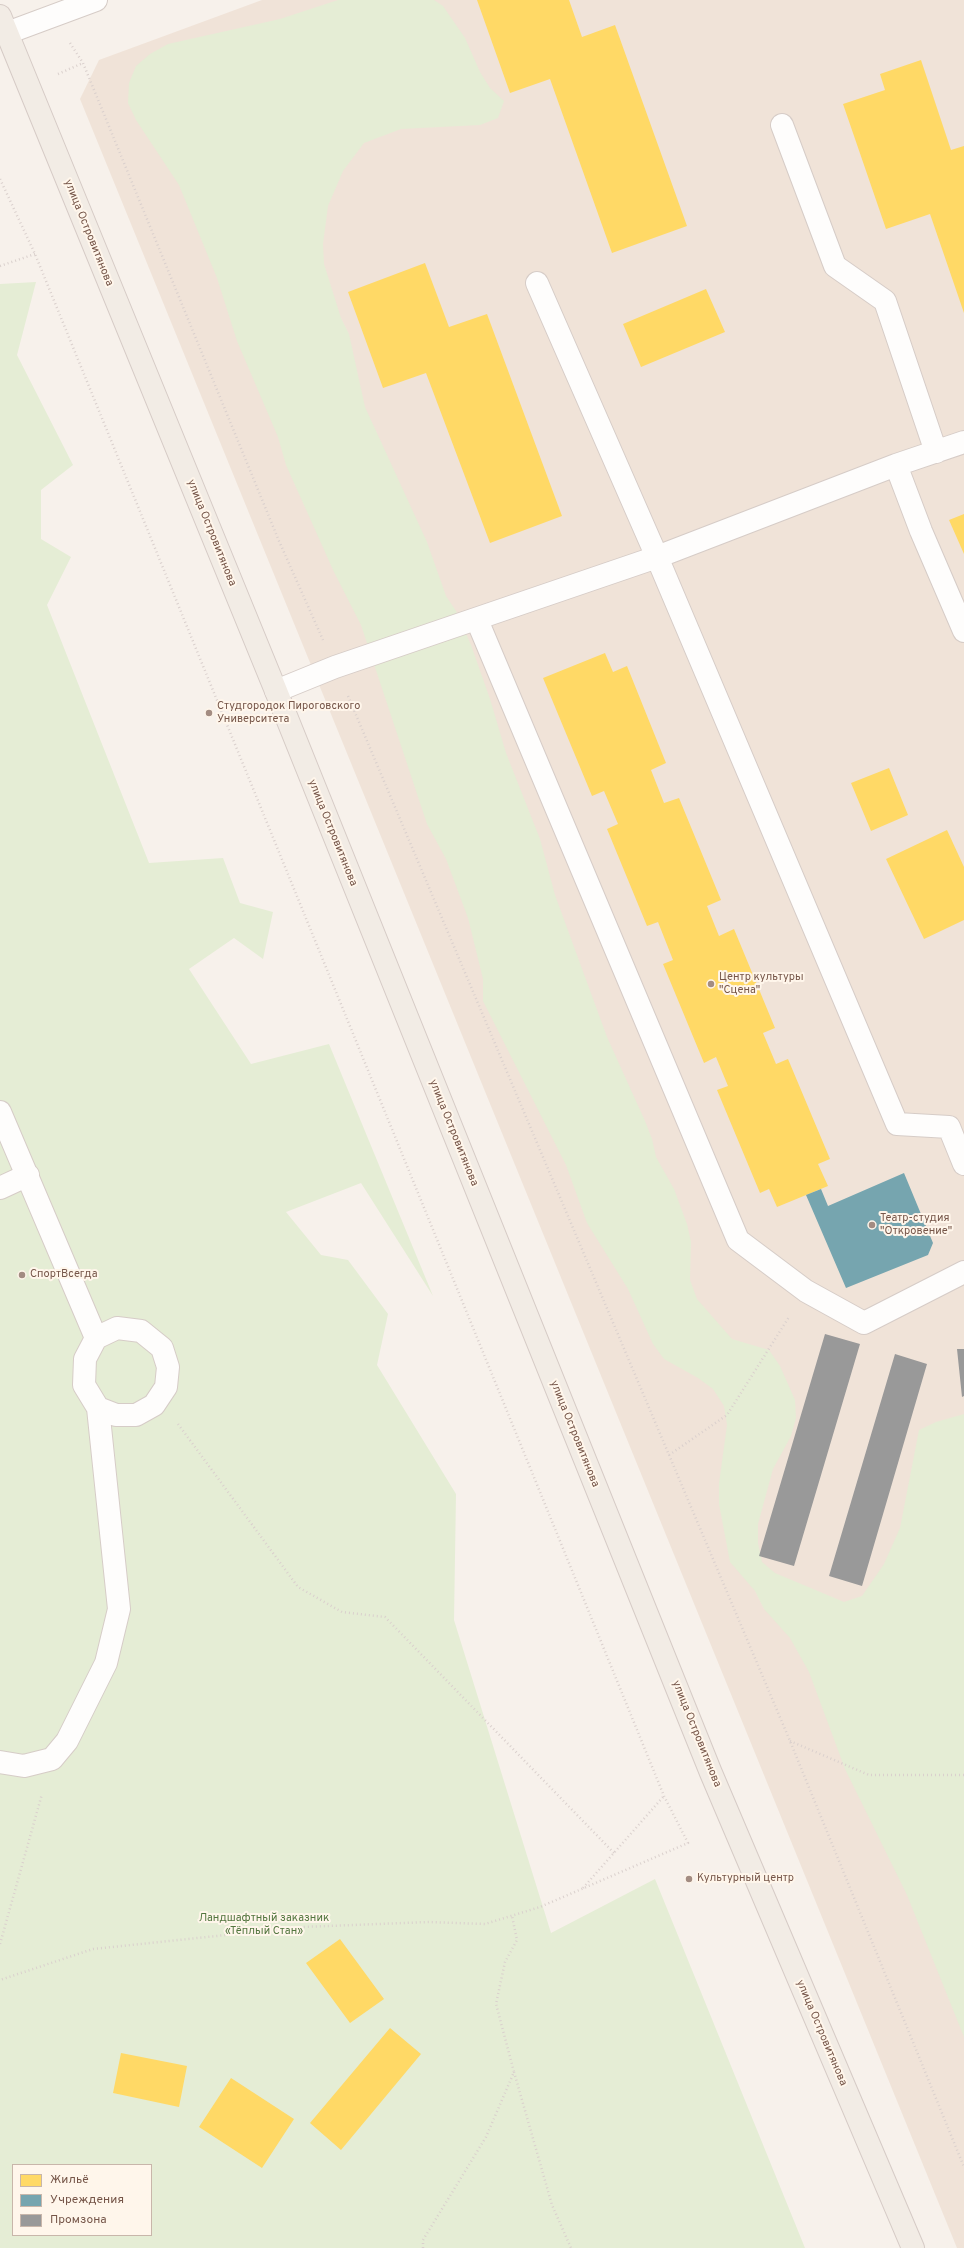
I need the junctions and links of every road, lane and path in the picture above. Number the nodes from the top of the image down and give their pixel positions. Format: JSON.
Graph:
{"nodes":[{"id":1,"x":96,"y":0,"type":"edge"},
{"id":2,"x":52,"y":15,"type":"junction"},
{"id":3,"x":2,"y":27,"type":"edge"},
{"id":4,"x":782,"y":125,"type":"dead end"},
{"id":5,"x":0,"y":179,"type":"edge"},
{"id":6,"x":35,"y":254,"type":"junction"},
{"id":7,"x":0,"y":266,"type":"edge"},
{"id":8,"x":537,"y":284,"type":"dead end"},
{"id":9,"x":964,"y":442,"type":"edge"},
{"id":10,"x":936,"y":452,"type":"junction"},
{"id":11,"x":896,"y":465,"type":"junction"},
{"id":12,"x":657,"y":558,"type":"junction"},
{"id":13,"x":477,"y":620,"type":"junction"},
{"id":14,"x":964,"y":631,"type":"edge"},
{"id":15,"x":336,"y":667,"type":"junction"},
{"id":16,"x":276,"y":691,"type":"junction"},
{"id":17,"x":0,"y":1112,"type":"edge"},
{"id":18,"x":964,"y":1164,"type":"edge"},
{"id":19,"x":28,"y":1175,"type":"junction"},
{"id":20,"x":0,"y":1188,"type":"edge"},
{"id":21,"x":964,"y":1272,"type":"edge"},
{"id":22,"x":806,"y":1291,"type":"junction"},
{"id":23,"x":96,"y":1338,"type":"junction"},
{"id":24,"x":159,"y":1397,"type":"junction"},
{"id":25,"x":98,"y":1408,"type":"junction"},
{"id":26,"x":669,"y":1455,"type":"junction"},
{"id":27,"x":790,"y":1740,"type":"junction"},
{"id":28,"x":52,"y":1759,"type":"junction"},
{"id":29,"x":0,"y":1762,"type":"edge"},
{"id":30,"x":964,"y":1775,"type":"edge"},
{"id":31,"x":664,"y":1796,"type":"junction"},
{"id":32,"x":614,"y":1853,"type":"junction"},
{"id":33,"x":582,"y":1890,"type":"junction"},
{"id":34,"x":512,"y":1916,"type":"junction"},
{"id":35,"x":0,"y":1944,"type":"edge"},
{"id":36,"x":0,"y":1980,"type":"edge"},
{"id":37,"x":514,"y":2072,"type":"junction"},
{"id":38,"x":964,"y":2167,"type":"edge"},
{"id":39,"x":423,"y":2248,"type":"edge"},
{"id":40,"x":571,"y":2248,"type":"edge"},
{"id":41,"x":913,"y":2248,"type":"edge"}],
"edges":[{"from":1,"to":2,"type":"street"},
{"from":2,"to":3,"type":"street"},
{"from":2,"to":15,"type":"path"},
{"from":3,"to":16,"type":"main road","name":"улица Островитянова"},
{"from":4,"to":10,"type":"street"},
{"from":5,"to":6,"type":"path"},
{"from":6,"to":7,"type":"path"},
{"from":6,"to":31,"type":"path"},
{"from":8,"to":12,"type":"street"},
{"from":9,"to":10,"type":"street"},
{"from":10,"to":11,"type":"street"},
{"from":11,"to":12,"type":"street"},
{"from":11,"to":14,"type":"street"},
{"from":12,"to":13,"type":"street"},
{"from":12,"to":18,"type":"street"},
{"from":13,"to":15,"type":"street"},
{"from":13,"to":22,"type":"street"},
{"from":15,"to":16,"type":"street"},
{"from":15,"to":26,"type":"path"},
{"from":16,"to":41,"type":"main road","name":"улица Островитянова"},
{"from":17,"to":19,"type":"street"},
{"from":19,"to":20,"type":"street"},
{"from":19,"to":23,"type":"street"},
{"from":21,"to":22,"type":"street"},
{"from":22,"to":26,"type":"path"},
{"from":23,"to":24,"type":"street"},
{"from":23,"to":25,"type":"street"},
{"from":24,"to":25,"type":"street"},
{"from":24,"to":32,"type":"path"},
{"from":25,"to":28,"type":"street"},
{"from":26,"to":27,"type":"path"},
{"from":27,"to":30,"type":"path"},
{"from":27,"to":38,"type":"path"},
{"from":28,"to":29,"type":"street"},
{"from":28,"to":35,"type":"path"},
{"from":31,"to":32,"type":"path"},
{"from":31,"to":33,"type":"path"},
{"from":32,"to":33,"type":"path"},
{"from":33,"to":34,"type":"path"},
{"from":34,"to":36,"type":"path"},
{"from":34,"to":37,"type":"path"},
{"from":37,"to":39,"type":"path"},
{"from":37,"to":40,"type":"path"}]}
